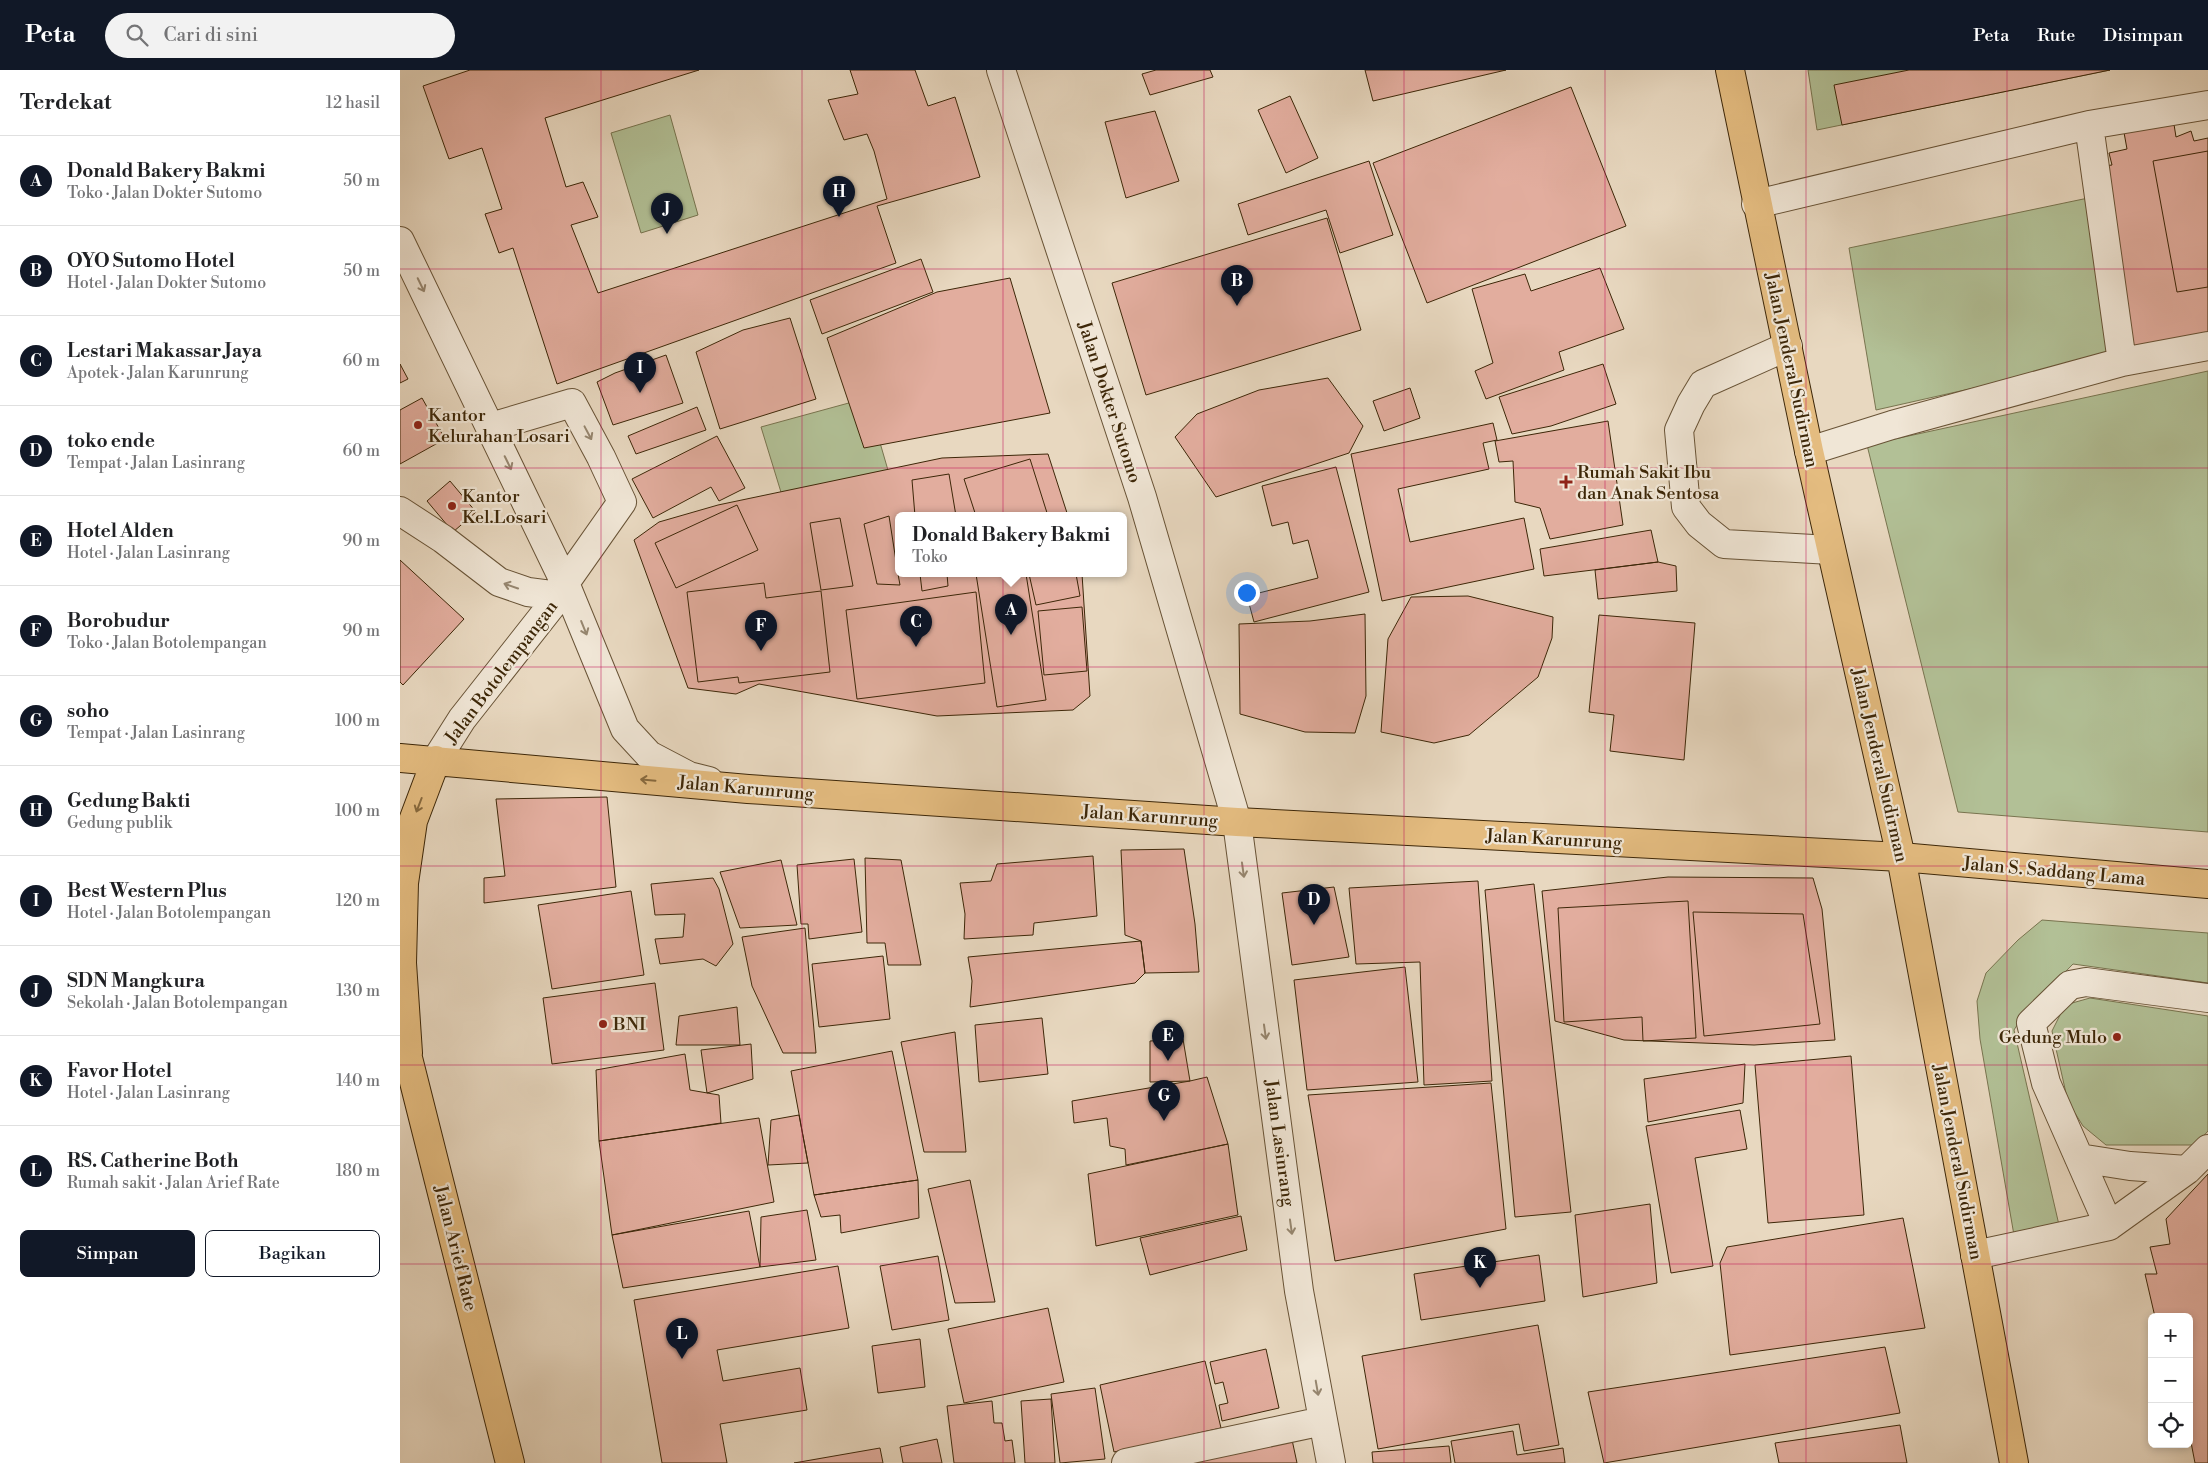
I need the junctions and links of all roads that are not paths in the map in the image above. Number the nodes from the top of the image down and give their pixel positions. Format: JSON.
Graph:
{"nodes":[{"id":1,"x":1001,"y":70,"type":"edge"},
{"id":2,"x":1730,"y":70,"type":"edge"},
{"id":3,"x":2208,"y":105,"type":"edge"},
{"id":4,"x":2089,"y":125,"type":"junction"},
{"id":5,"x":1756,"y":204,"type":"junction"},
{"id":6,"x":400,"y":241,"type":"edge"},
{"id":7,"x":1788,"y":346,"type":"junction"},
{"id":8,"x":2208,"y":346,"type":"edge"},
{"id":9,"x":2122,"y":362,"type":"junction"},
{"id":10,"x":491,"y":427,"type":"junction"},
{"id":11,"x":1809,"y":450,"type":"junction"},
{"id":12,"x":400,"y":511,"type":"edge"},
{"id":13,"x":1831,"y":550,"type":"junction"},
{"id":14,"x":562,"y":590,"type":"junction"},
{"id":15,"x":400,"y":758,"type":"edge"},
{"id":16,"x":436,"y":760,"type":"junction"},
{"id":17,"x":748,"y":789,"type":"junction"},
{"id":18,"x":1237,"y":822,"type":"junction"},
{"id":19,"x":1900,"y":857,"type":"junction"},
{"id":20,"x":2208,"y":884,"type":"edge"},
{"id":21,"x":2208,"y":998,"type":"edge"},
{"id":22,"x":404,"y":1046,"type":"edge"},
{"id":23,"x":2208,"y":1149,"type":"edge"},
{"id":24,"x":2079,"y":1158,"type":"junction"},
{"id":25,"x":2187,"y":1170,"type":"junction"},
{"id":26,"x":2108,"y":1226,"type":"junction"},
{"id":27,"x":1975,"y":1254,"type":"junction"},
{"id":28,"x":1323,"y":1421,"type":"junction"},
{"id":29,"x":510,"y":1463,"type":"edge"},
{"id":30,"x":1126,"y":1463,"type":"edge"},
{"id":31,"x":1331,"y":1463,"type":"edge"},
{"id":32,"x":2014,"y":1463,"type":"edge"}],
"edges":[{"from":1,"to":18,"type":"street","name":"Jalan Dokter Sutomo"},
{"from":2,"to":5,"type":"main road","name":"Jalan Jenderal Sudirman"},
{"from":3,"to":4,"type":"street"},
{"from":4,"to":5,"type":"street"},
{"from":4,"to":9,"type":"street"},
{"from":5,"to":7,"type":"main road","name":"Jalan Jenderal Sudirman"},
{"from":6,"to":10,"type":"street","name":"Jalan Botolempangan","one_way":true},
{"from":7,"to":11,"type":"main road","name":"Jalan Jenderal Sudirman"},
{"from":7,"to":13,"type":"street"},
{"from":8,"to":9,"type":"street"},
{"from":9,"to":11,"type":"street"},
{"from":10,"to":14,"type":"street","name":"Jalan Botolempangan","one_way":true},
{"from":10,"to":14,"type":"street","one_way":true},
{"from":11,"to":13,"type":"main road","name":"Jalan Jenderal Sudirman"},
{"from":14,"to":12,"type":"street","one_way":true},
{"from":13,"to":19,"type":"main road","name":"Jalan Jenderal Sudirman"},
{"from":14,"to":16,"type":"street","name":"Jalan Botolempangan"},
{"from":14,"to":17,"type":"street","name":"Jalan Botolempangan","one_way":true},
{"from":15,"to":16,"type":"main road","name":"Jalan Karunrung"},
{"from":17,"to":16,"type":"main road","name":"Jalan Karunrung","one_way":true},
{"from":16,"to":22,"type":"main road","name":"Jalan Arief Rate","one_way":true},
{"from":17,"to":18,"type":"main road","name":"Jalan Karunrung"},
{"from":18,"to":19,"type":"main road","name":"Jalan Karunrung"},
{"from":18,"to":28,"type":"street","name":"Jalan Lasinrang","one_way":true},
{"from":19,"to":20,"type":"main road","name":"Jalan S. Saddang Lama"},
{"from":19,"to":27,"type":"main road","name":"Jalan Jenderal Sudirman"},
{"from":21,"to":24,"type":"street"},
{"from":22,"to":29,"type":"main road","name":"Jalan Arief Rate"},
{"from":23,"to":25,"type":"street"},
{"from":24,"to":25,"type":"street"},
{"from":24,"to":26,"type":"street"},
{"from":25,"to":26,"type":"street"},
{"from":26,"to":27,"type":"street"},
{"from":27,"to":32,"type":"main road","name":"Jalan Jenderal Sudirman"},
{"from":28,"to":30,"type":"street"},
{"from":28,"to":31,"type":"street","name":"Jalan Lasinrang"}]}
